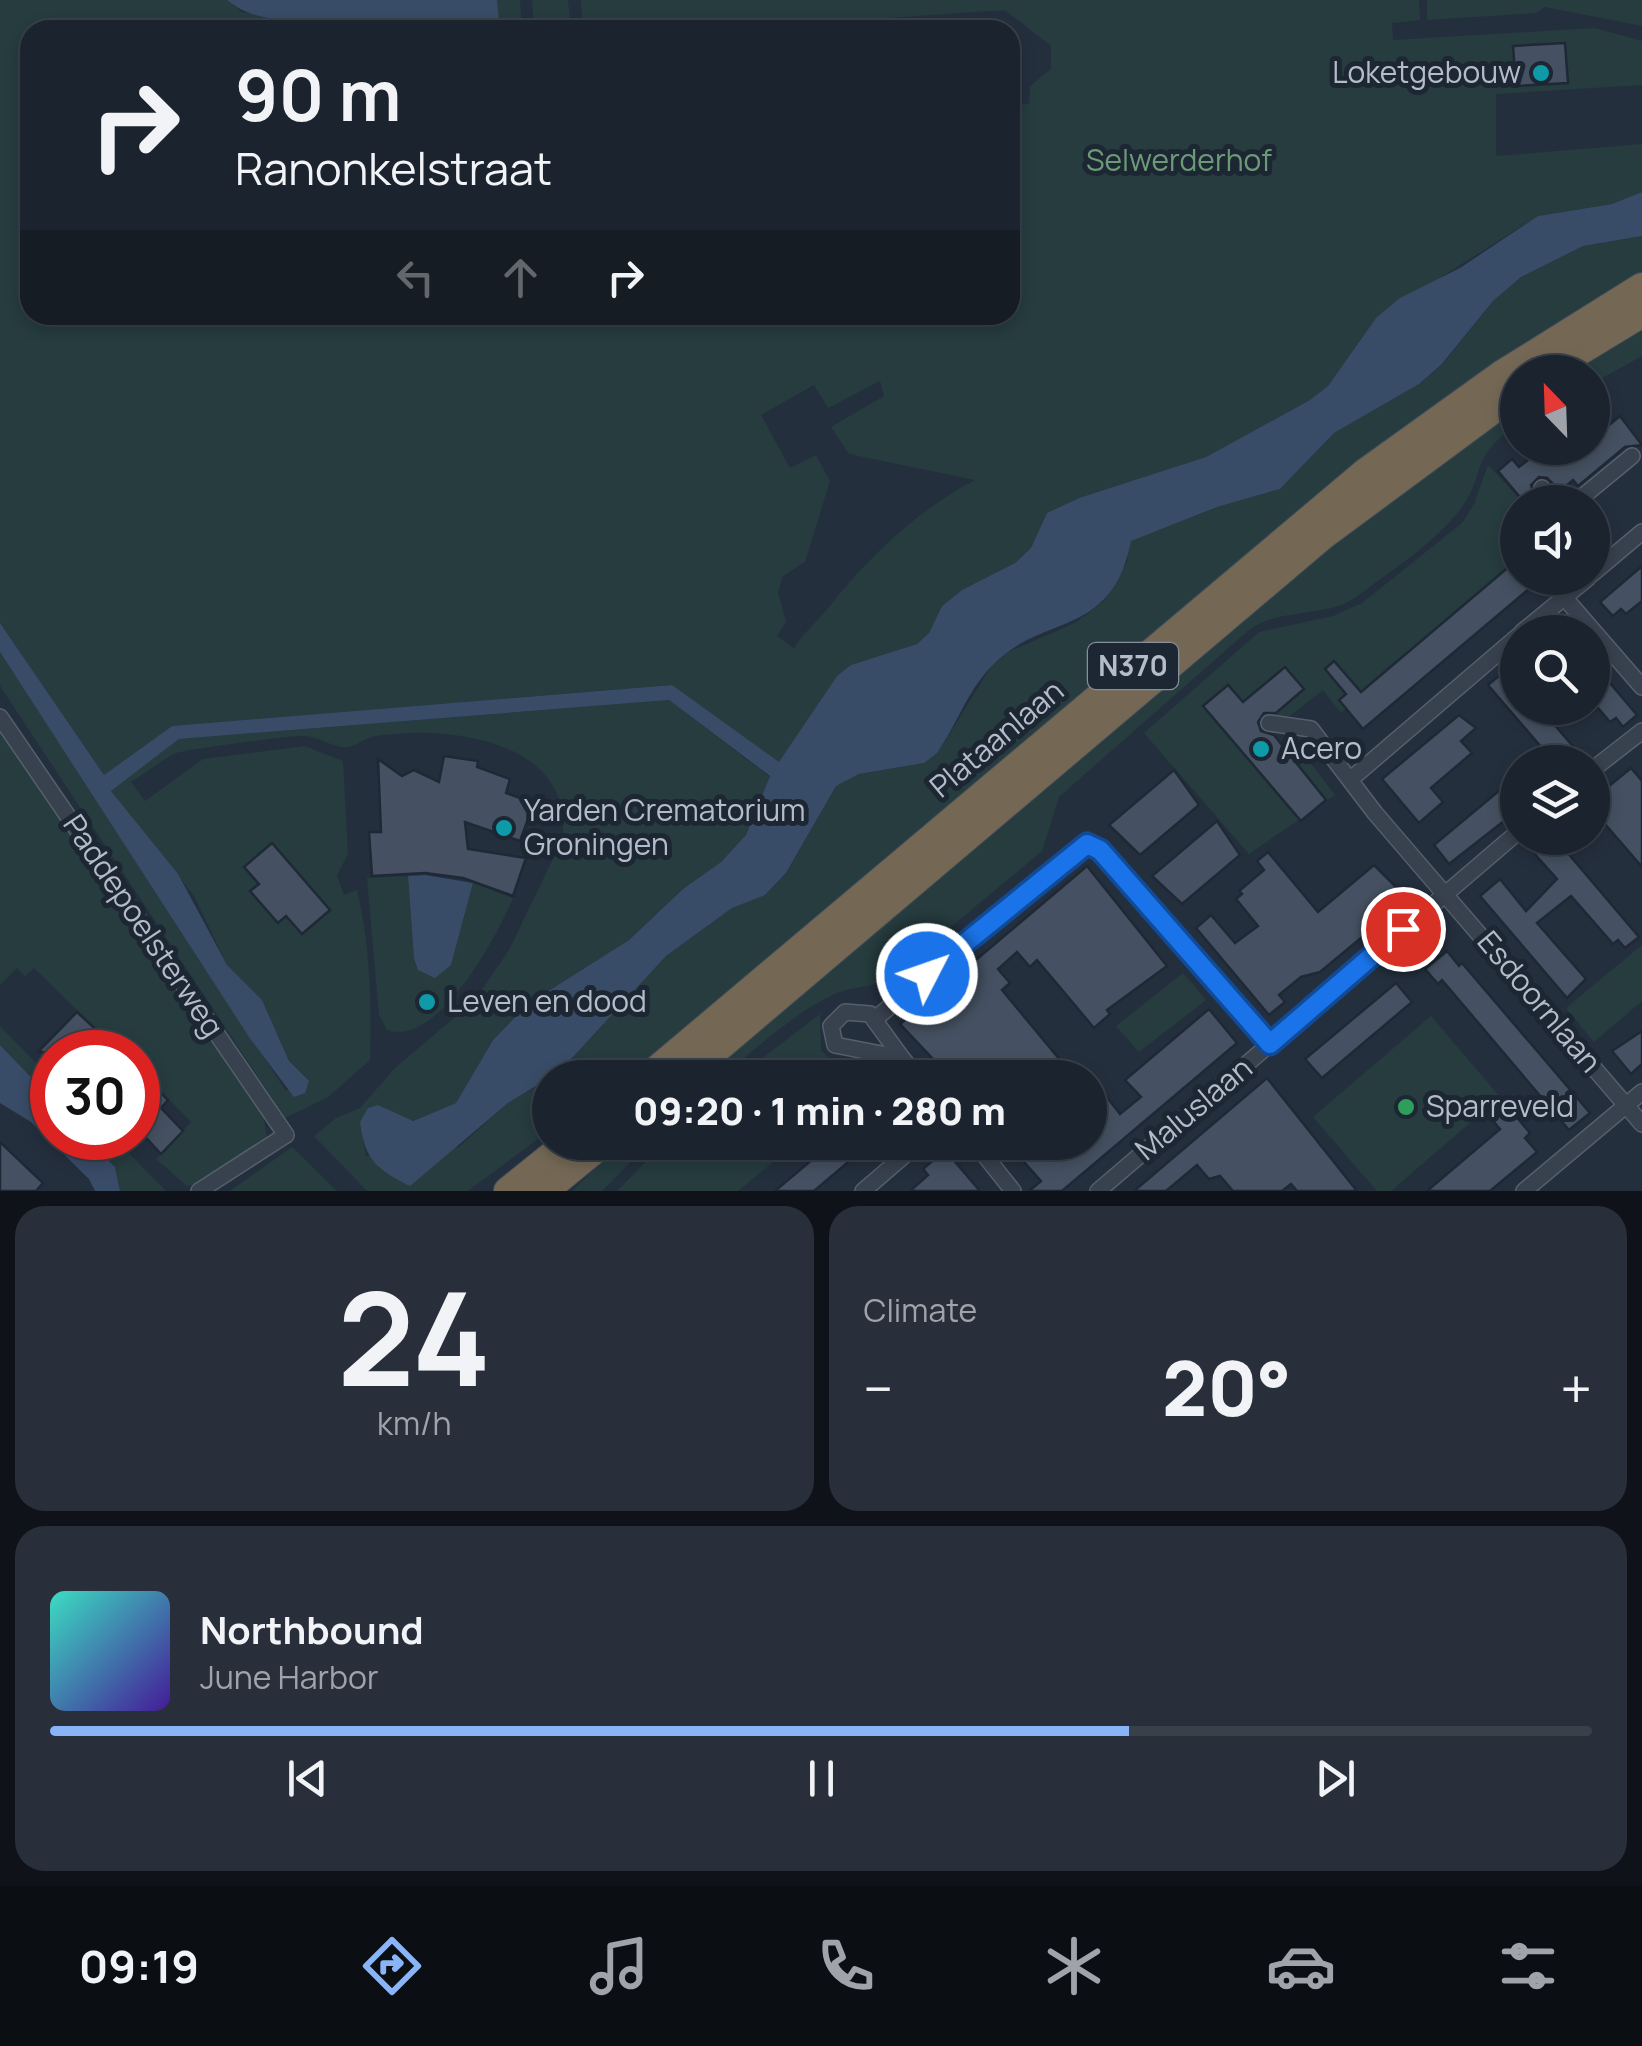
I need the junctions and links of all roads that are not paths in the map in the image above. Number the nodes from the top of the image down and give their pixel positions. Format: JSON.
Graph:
{"nodes":[{"id":1,"x":1642,"y":288,"type":"edge"},
{"id":2,"x":1642,"y":313,"type":"edge"},
{"id":3,"x":1573,"y":355,"type":"edge"},
{"id":4,"x":1500,"y":403,"type":"edge"},
{"id":5,"x":1632,"y":456,"type":"dead end"},
{"id":6,"x":1597,"y":485,"type":"edge"},
{"id":7,"x":1642,"y":532,"type":"edge"},
{"id":8,"x":1610,"y":559,"type":"edge"},
{"id":9,"x":1566,"y":595,"type":"edge"},
{"id":10,"x":1564,"y":597,"type":"junction"},
{"id":11,"x":1543,"y":615,"type":"edge"},
{"id":12,"x":1500,"y":651,"type":"edge"},
{"id":13,"x":1642,"y":688,"type":"edge"},
{"id":14,"x":0,"y":717,"type":"edge"},
{"id":15,"x":1269,"y":723,"type":"dead end"},
{"id":16,"x":1642,"y":731,"type":"edge"},
{"id":17,"x":1610,"y":756,"type":"edge"},
{"id":18,"x":1351,"y":779,"type":"junction"},
{"id":19,"x":1500,"y":847,"type":"edge"},
{"id":20,"x":1446,"y":892,"type":"junction"},
{"id":21,"x":874,"y":1019,"type":"junction"},
{"id":22,"x":1270,"y":1044,"type":"junction"},
{"id":23,"x":902,"y":1058,"type":"joint"},
{"id":24,"x":668,"y":1060,"type":"edge"},
{"id":25,"x":703,"y":1060,"type":"edge"},
{"id":26,"x":1642,"y":1092,"type":"edge"},
{"id":27,"x":1626,"y":1105,"type":"junction"},
{"id":28,"x":1642,"y":1124,"type":"edge"},
{"id":29,"x":547,"y":1160,"type":"edge"},
{"id":30,"x":582,"y":1160,"type":"edge"},
{"id":31,"x":899,"y":1160,"type":"edge"},
{"id":32,"x":988,"y":1160,"type":"edge"},
{"id":33,"x":199,"y":1191,"type":"edge"},
{"id":34,"x":508,"y":1191,"type":"edge"},
{"id":35,"x":544,"y":1191,"type":"edge"},
{"id":36,"x":863,"y":1191,"type":"edge"},
{"id":37,"x":1013,"y":1191,"type":"edge"},
{"id":38,"x":1098,"y":1191,"type":"edge"},
{"id":39,"x":1524,"y":1191,"type":"edge"}],
"edges":[{"from":1,"to":24,"type":"highway","name":"Plataanlaan","number":"N370"},
{"from":2,"to":3,"type":"highway"},
{"from":4,"to":25,"type":"highway","name":"Plataanlaan","number":"N370"},
{"from":5,"to":6,"type":"street"},
{"from":7,"to":8,"type":"street"},
{"from":9,"to":10,"type":"street"},
{"from":10,"to":11,"type":"street"},
{"from":10,"to":13,"type":"street"},
{"from":12,"to":18,"type":"street"},
{"from":14,"to":33,"type":"street","name":"Paddepoelsterweg"},
{"from":15,"to":18,"type":"street","name":"Esdoornlaan"},
{"from":16,"to":17,"type":"street"},
{"from":18,"to":20,"type":"street","name":"Esdoornlaan"},
{"from":19,"to":20,"type":"street","name":"Maluslaan"},
{"from":20,"to":22,"type":"street","name":"Maluslaan"},
{"from":20,"to":27,"type":"street","name":"Esdoornlaan"},
{"from":21,"to":22,"type":"street"},
{"from":21,"to":23,"type":"street"},
{"from":21,"to":23,"type":"street"},
{"from":22,"to":38,"type":"street","name":"Maluslaan"},
{"from":26,"to":27,"type":"street"},
{"from":27,"to":28,"type":"street","name":"Esdoornlaan"},
{"from":27,"to":39,"type":"street"},
{"from":29,"to":34,"type":"highway"},
{"from":30,"to":35,"type":"highway"},
{"from":31,"to":36,"type":"street"},
{"from":32,"to":37,"type":"street"}]}
